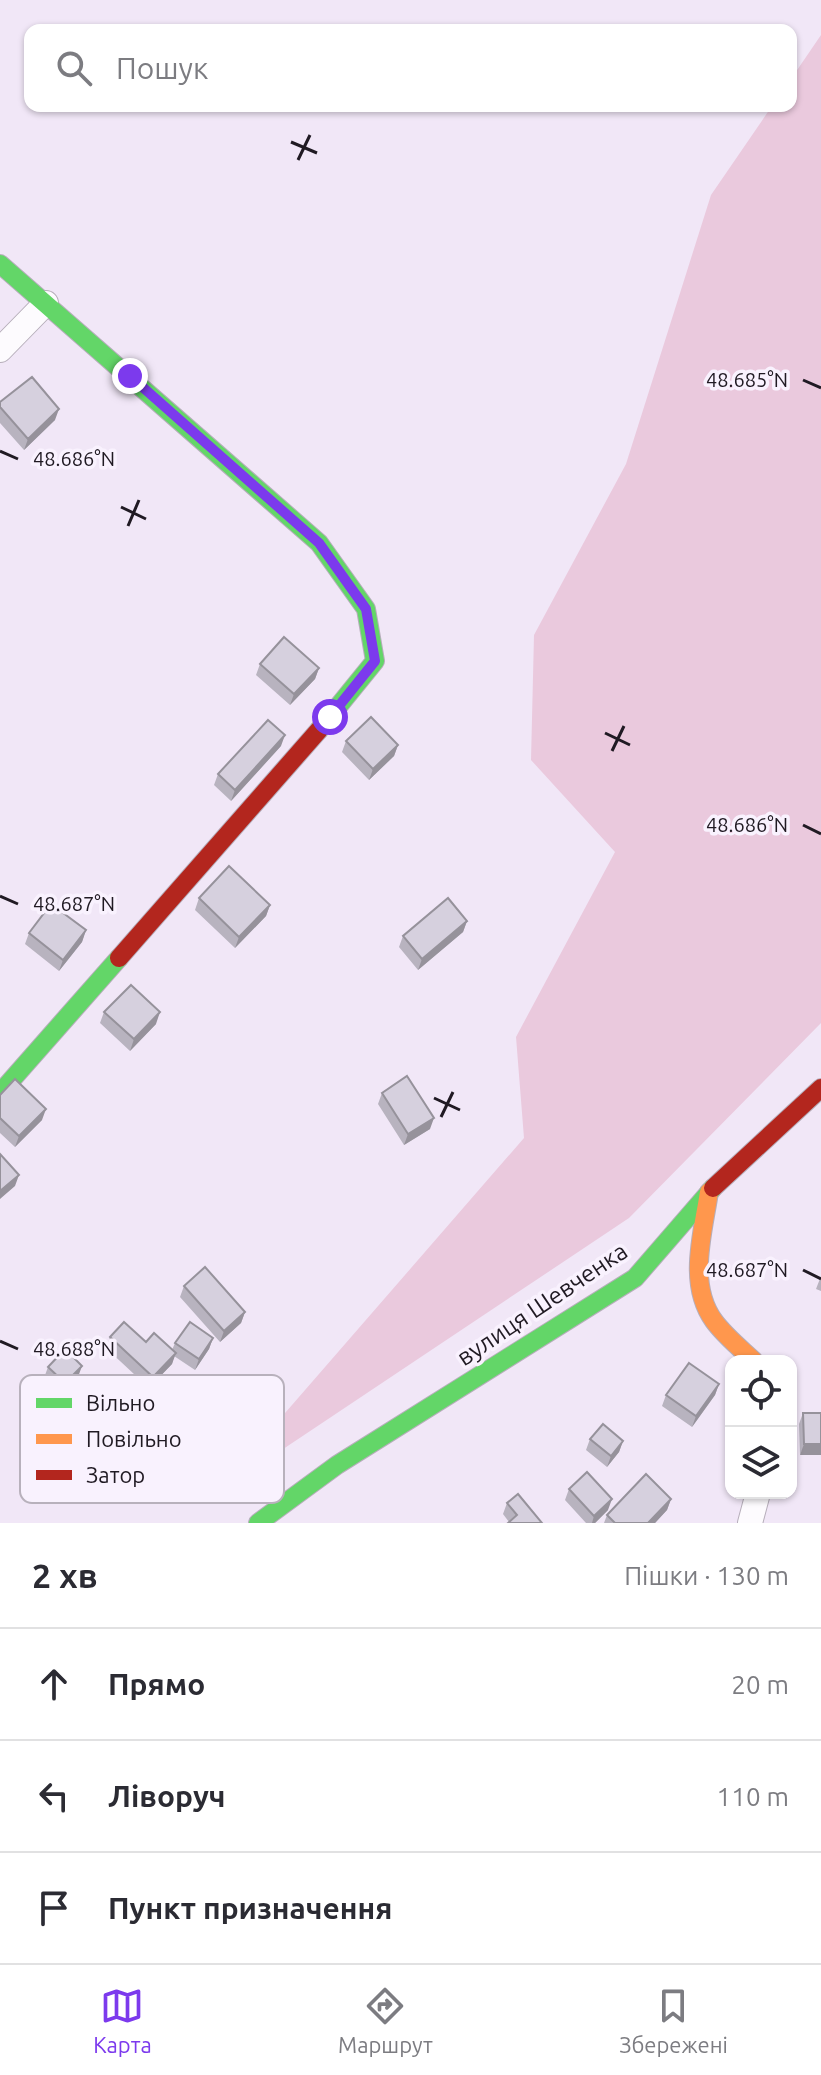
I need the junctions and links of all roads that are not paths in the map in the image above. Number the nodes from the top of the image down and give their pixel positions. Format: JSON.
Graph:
{"nodes":[{"id":1,"x":0,"y":264,"type":"edge"},
{"id":2,"x":46,"y":303,"type":"junction"},
{"id":3,"x":0,"y":350,"type":"edge"},
{"id":4,"x":821,"y":1088,"type":"edge"},
{"id":5,"x":0,"y":1093,"type":"edge"},
{"id":6,"x":709,"y":1192,"type":"junction"},
{"id":7,"x":748,"y":1355,"type":"edge"},
{"id":8,"x":756,"y":1499,"type":"edge"},
{"id":9,"x":258,"y":1523,"type":"edge"},
{"id":10,"x":750,"y":1523,"type":"edge"}],
"edges":[{"from":1,"to":2,"type":"street"},
{"from":2,"to":3,"type":"street"},
{"from":2,"to":5,"type":"street"},
{"from":4,"to":6,"type":"street","name":"вулиця Шевченка"},
{"from":6,"to":7,"type":"street"},
{"from":6,"to":9,"type":"street","name":"вулиця Шевченка"},
{"from":8,"to":10,"type":"street"}]}
